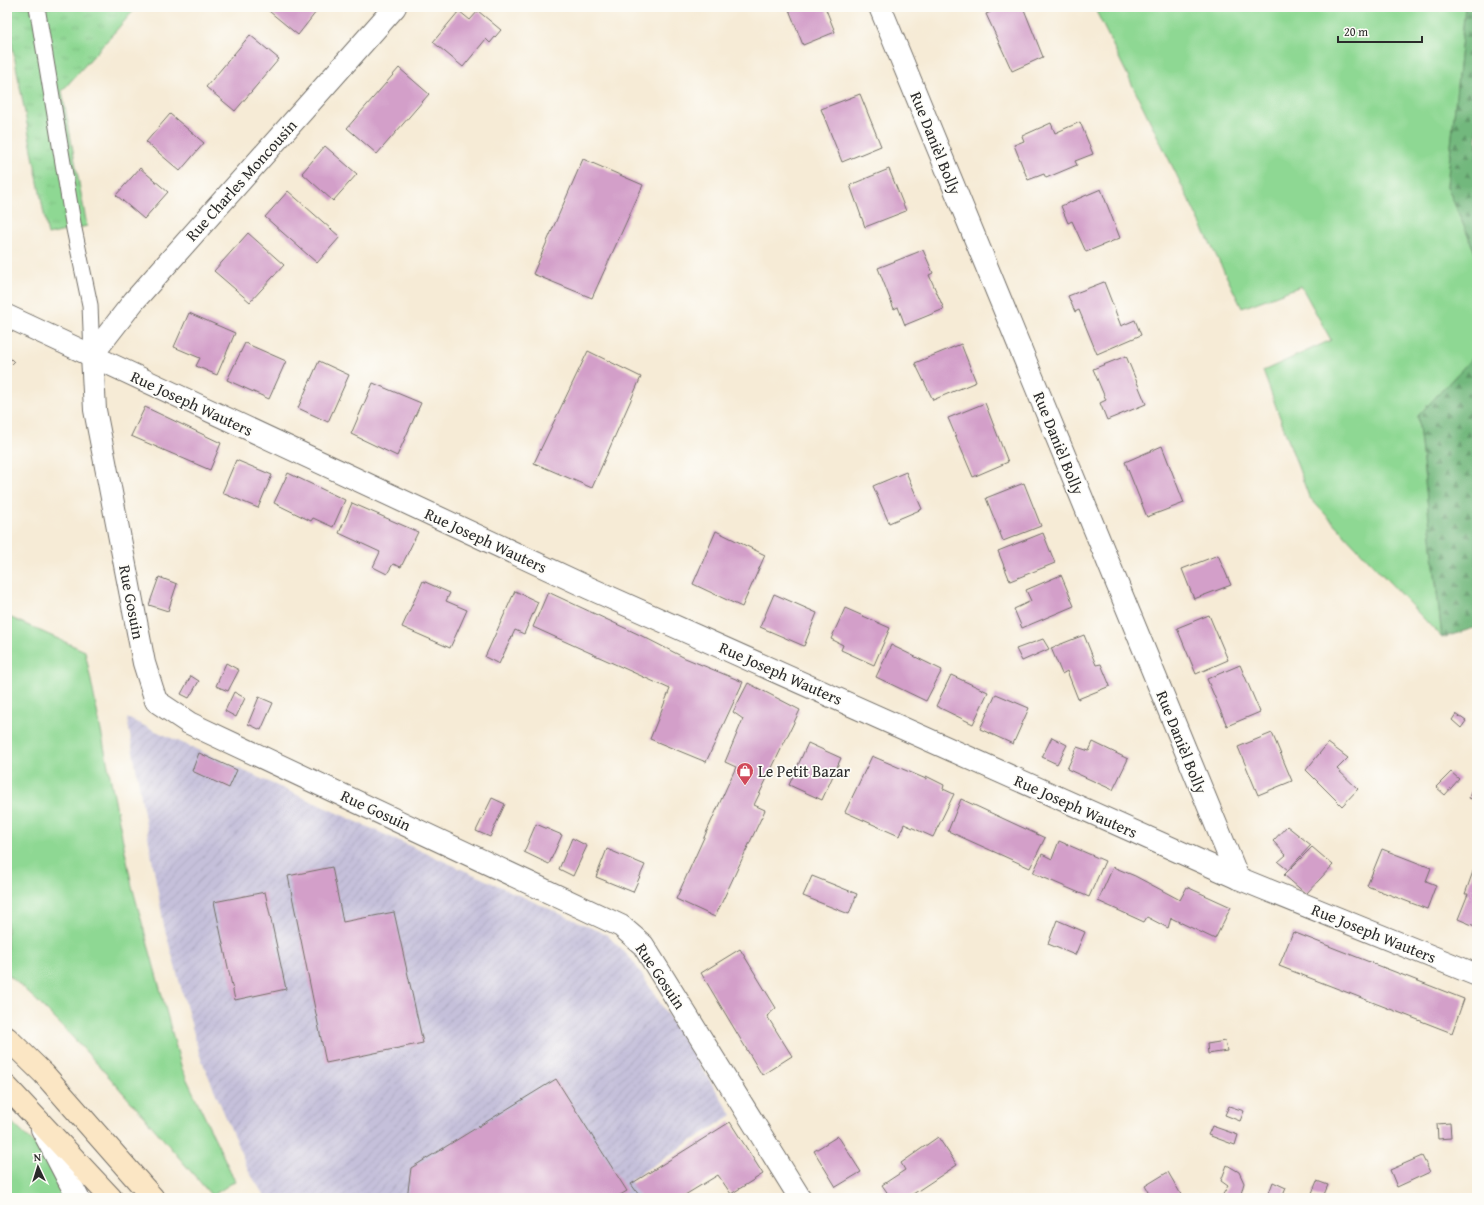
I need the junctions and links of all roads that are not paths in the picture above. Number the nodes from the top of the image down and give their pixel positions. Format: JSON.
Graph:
{"nodes":[{"id":1,"x":36,"y":7,"type":"edge"},
{"id":2,"x":395,"y":7,"type":"edge"},
{"id":3,"x":880,"y":7,"type":"edge"},
{"id":4,"x":7,"y":316,"type":"edge"},
{"id":5,"x":92,"y":355,"type":"junction"},
{"id":6,"x":1238,"y":878,"type":"junction"},
{"id":7,"x":1477,"y":975,"type":"edge"},
{"id":8,"x":7,"y":1038,"type":"edge"},
{"id":9,"x":7,"y":1087,"type":"edge"},
{"id":10,"x":33,"y":1112,"type":"junction"},
{"id":11,"x":78,"y":1198,"type":"edge"},
{"id":12,"x":111,"y":1198,"type":"edge"},
{"id":13,"x":153,"y":1198,"type":"edge"},
{"id":14,"x":800,"y":1198,"type":"edge"}],
"edges":[{"from":1,"to":5,"type":"lane"},
{"from":2,"to":5,"type":"street","name":"Rue Charles Moncousin"},
{"from":3,"to":6,"type":"street","name":"Rue Danièl Bolly"},
{"from":4,"to":5,"type":"street","name":"Rue Joseph Wauters"},
{"from":5,"to":6,"type":"street","name":"Rue Joseph Wauters"},
{"from":5,"to":14,"type":"street","name":"Rue Gosuin"},
{"from":6,"to":7,"type":"street","name":"Rue Joseph Wauters"},
{"from":8,"to":13,"type":"main road"},
{"from":9,"to":10,"type":"main road"},
{"from":10,"to":11,"type":"street"},
{"from":10,"to":12,"type":"main road"}]}
